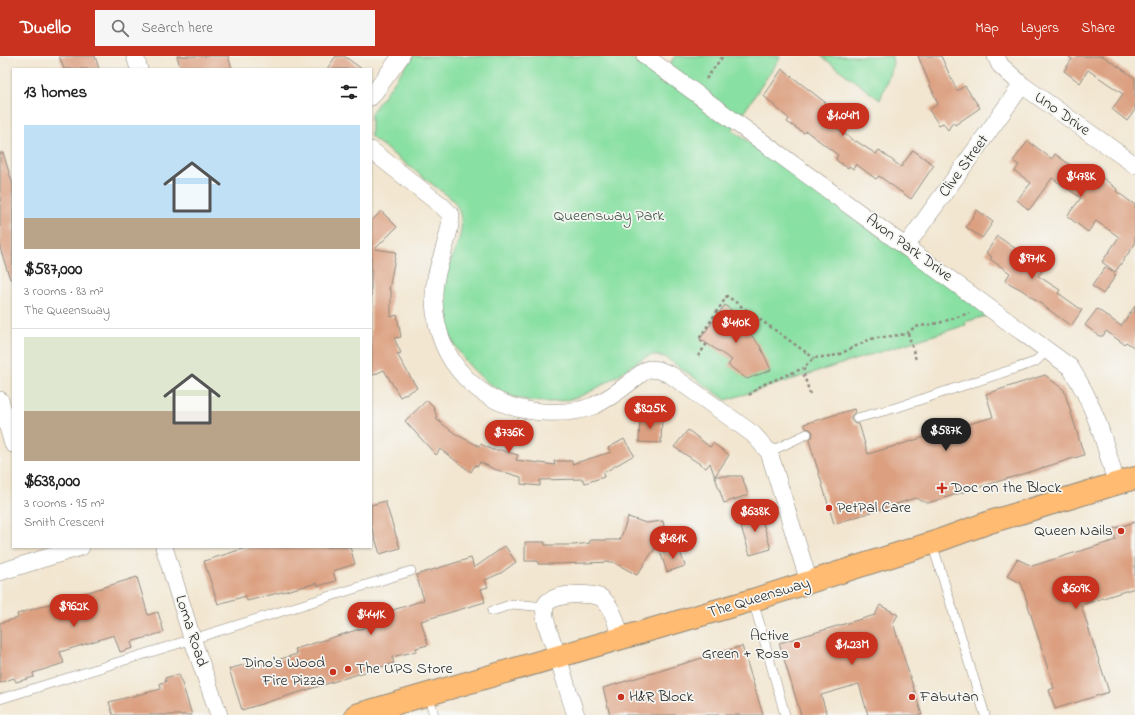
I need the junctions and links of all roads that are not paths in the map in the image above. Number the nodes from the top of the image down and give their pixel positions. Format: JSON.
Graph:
{"nodes":[{"id":1,"x":135,"y":56,"type":"edge"},
{"id":2,"x":401,"y":56,"type":"edge"},
{"id":3,"x":645,"y":56,"type":"edge"},
{"id":4,"x":996,"y":56,"type":"edge"},
{"id":5,"x":139,"y":68,"type":"edge"},
{"id":6,"x":1022,"y":85,"type":"junction"},
{"id":7,"x":372,"y":96,"type":"edge"},
{"id":8,"x":372,"y":151,"type":"edge"},
{"id":9,"x":1135,"y":165,"type":"edge"},
{"id":10,"x":906,"y":246,"type":"junction"},
{"id":11,"x":1047,"y":350,"type":"junction"},
{"id":12,"x":0,"y":400,"type":"edge"},
{"id":13,"x":857,"y":418,"type":"dead end"},
{"id":14,"x":807,"y":434,"type":"dead end"},
{"id":15,"x":12,"y":441,"type":"edge"},
{"id":16,"x":769,"y":452,"type":"junction"},
{"id":17,"x":1126,"y":481,"type":"edge"},
{"id":18,"x":932,"y":543,"type":"junction"},
{"id":19,"x":74,"y":548,"type":"edge"},
{"id":20,"x":164,"y":548,"type":"edge"},
{"id":21,"x":46,"y":552,"type":"edge"},
{"id":22,"x":411,"y":571,"type":"dead end"},
{"id":23,"x":0,"y":572,"type":"edge"},
{"id":24,"x":809,"y":582,"type":"junction"},
{"id":25,"x":753,"y":600,"type":"junction"},
{"id":26,"x":545,"y":607,"type":"junction"},
{"id":27,"x":492,"y":611,"type":"dead end"},
{"id":28,"x":192,"y":638,"type":"junction"},
{"id":29,"x":621,"y":640,"type":"junction"},
{"id":30,"x":558,"y":657,"type":"junction"},
{"id":31,"x":428,"y":694,"type":"junction"},
{"id":32,"x":0,"y":699,"type":"edge"},
{"id":33,"x":219,"y":715,"type":"edge"},
{"id":34,"x":356,"y":715,"type":"edge"},
{"id":35,"x":434,"y":715,"type":"edge"},
{"id":36,"x":576,"y":715,"type":"edge"},
{"id":37,"x":785,"y":715,"type":"edge"},
{"id":38,"x":985,"y":715,"type":"edge"}],
"edges":[{"from":1,"to":5,"type":"street"},
{"from":2,"to":7,"type":"street"},
{"from":3,"to":10,"type":"street","name":"Avon Park Drive"},
{"from":4,"to":6,"type":"street","name":"Uno Drive"},
{"from":6,"to":9,"type":"street","name":"Uno Drive"},
{"from":6,"to":10,"type":"street","name":"Clive Street"},
{"from":8,"to":16,"type":"street"},
{"from":10,"to":11,"type":"street","name":"Avon Park Drive"},
{"from":11,"to":13,"type":"lane"},
{"from":11,"to":17,"type":"street","name":"Avon Park Drive"},
{"from":12,"to":15,"type":"street"},
{"from":14,"to":16,"type":"lane"},
{"from":16,"to":24,"type":"street"},
{"from":17,"to":18,"type":"main road","name":"The Queensway"},
{"from":18,"to":24,"type":"main road","name":"The Queensway"},
{"from":18,"to":38,"type":"lane"},
{"from":19,"to":21,"type":"street"},
{"from":20,"to":28,"type":"street","name":"Loma Road"},
{"from":21,"to":23,"type":"street"},
{"from":22,"to":28,"type":"lane"},
{"from":24,"to":25,"type":"main road","name":"The Queensway"},
{"from":25,"to":29,"type":"main road","name":"The Queensway"},
{"from":25,"to":37,"type":"lane"},
{"from":26,"to":27,"type":"lane"},
{"from":26,"to":29,"type":"street"},
{"from":26,"to":30,"type":"street"},
{"from":28,"to":32,"type":"lane"},
{"from":28,"to":33,"type":"street","name":"Loma Road"},
{"from":29,"to":30,"type":"main road","name":"The Queensway"},
{"from":30,"to":31,"type":"main road","name":"The Queensway"},
{"from":30,"to":36,"type":"street"},
{"from":31,"to":34,"type":"main road","name":"The Queensway"},
{"from":31,"to":35,"type":"lane"}]}
